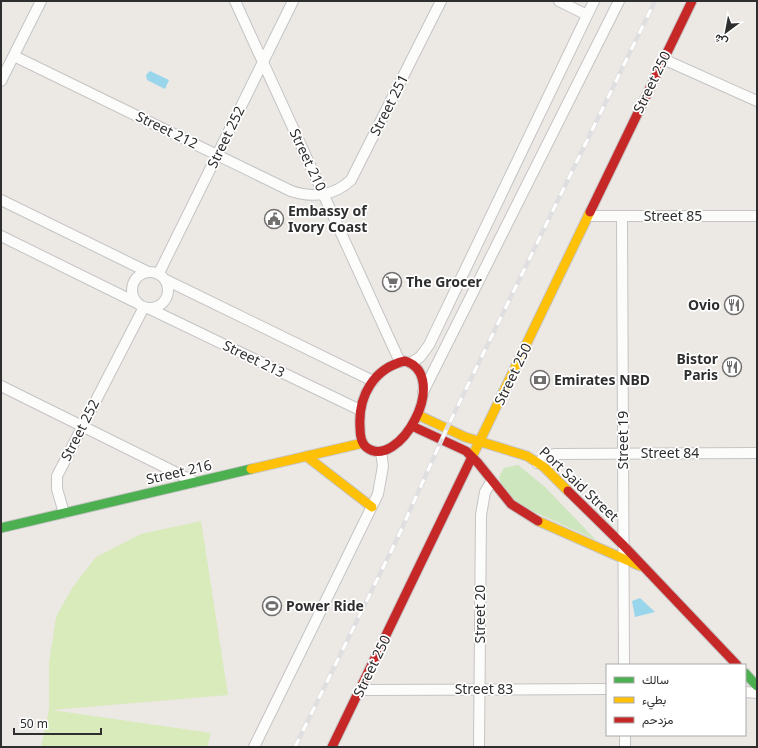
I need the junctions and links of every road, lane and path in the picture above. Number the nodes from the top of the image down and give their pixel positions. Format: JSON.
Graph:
{"nodes":[{"id":1,"x":41,"y":1,"type":"edge"},
{"id":2,"x":235,"y":1,"type":"edge"},
{"id":3,"x":293,"y":1,"type":"edge"},
{"id":4,"x":441,"y":1,"type":"edge"},
{"id":5,"x":558,"y":1,"type":"edge"},
{"id":6,"x":594,"y":1,"type":"edge"},
{"id":7,"x":619,"y":1,"type":"edge"},
{"id":8,"x":692,"y":1,"type":"edge"},
{"id":9,"x":587,"y":15,"type":"junction"},
{"id":10,"x":14,"y":56,"type":"junction"},
{"id":11,"x":663,"y":59,"type":"junction"},
{"id":12,"x":263,"y":62,"type":"junction"},
{"id":13,"x":1,"y":81,"type":"edge"},
{"id":14,"x":757,"y":101,"type":"edge"},
{"id":15,"x":217,"y":155,"type":"junction"},
{"id":16,"x":323,"y":194,"type":"junction"},
{"id":17,"x":1,"y":200,"type":"edge"},
{"id":18,"x":589,"y":216,"type":"junction"},
{"id":19,"x":622,"y":216,"type":"junction"},
{"id":20,"x":757,"y":216,"type":"edge"},
{"id":21,"x":1,"y":236,"type":"edge"},
{"id":22,"x":148,"y":272,"type":"junction"},
{"id":23,"x":162,"y":277,"type":"junction"},
{"id":24,"x":143,"y":306,"type":"junction"},
{"id":25,"x":400,"y":362,"type":"junction"},
{"id":26,"x":411,"y":363,"type":"junction"},
{"id":27,"x":373,"y":381,"type":"junction"},
{"id":28,"x":1,"y":386,"type":"edge"},
{"id":29,"x":423,"y":392,"type":"junction"},
{"id":30,"x":360,"y":410,"type":"junction"},
{"id":31,"x":418,"y":415,"type":"junction"},
{"id":32,"x":82,"y":425,"type":"junction"},
{"id":33,"x":412,"y":426,"type":"junction"},
{"id":34,"x":480,"y":442,"type":"junction"},
{"id":35,"x":363,"y":443,"type":"junction"},
{"id":36,"x":381,"y":452,"type":"junction"},
{"id":37,"x":624,"y":453,"type":"junction"},
{"id":38,"x":757,"y":453,"type":"edge"},
{"id":39,"x":306,"y":456,"type":"junction"},
{"id":40,"x":473,"y":456,"type":"junction"},
{"id":41,"x":538,"y":462,"type":"junction"},
{"id":42,"x":195,"y":482,"type":"junction"},
{"id":43,"x":491,"y":482,"type":"junction"},
{"id":44,"x":372,"y":507,"type":"junction"},
{"id":45,"x":64,"y":513,"type":"junction"},
{"id":46,"x":1,"y":528,"type":"edge"},
{"id":47,"x":624,"y":546,"type":"junction"},
{"id":48,"x":624,"y":559,"type":"junction"},
{"id":49,"x":642,"y":566,"type":"junction"},
{"id":50,"x":624,"y":664,"type":"edge"},
{"id":51,"x":736,"y":664,"type":"edge"},
{"id":52,"x":746,"y":674,"type":"edge"},
{"id":53,"x":757,"y":686,"type":"edge"},
{"id":54,"x":606,"y":689,"type":"edge"},
{"id":55,"x":361,"y":690,"type":"junction"},
{"id":56,"x":479,"y":690,"type":"junction"},
{"id":57,"x":746,"y":692,"type":"edge"},
{"id":58,"x":757,"y":693,"type":"edge"},
{"id":59,"x":625,"y":736,"type":"edge"},
{"id":60,"x":254,"y":747,"type":"edge"},
{"id":61,"x":332,"y":747,"type":"edge"},
{"id":62,"x":479,"y":747,"type":"edge"},
{"id":63,"x":625,"y":747,"type":"edge"}],
"edges":[{"from":1,"to":10,"type":"street"},
{"from":2,"to":12,"type":"street","name":"Street 210"},
{"from":3,"to":12,"type":"street","name":"Street 252"},
{"from":4,"to":16,"type":"street","name":"Street 251"},
{"from":5,"to":9,"type":"street"},
{"from":6,"to":9,"type":"street"},
{"from":7,"to":29,"type":"street"},
{"from":8,"to":11,"type":"main road","name":"Street 250"},
{"from":9,"to":26,"type":"street"},
{"from":10,"to":13,"type":"street"},
{"from":10,"to":15,"type":"street","name":"Street 212"},
{"from":11,"to":14,"type":"street"},
{"from":11,"to":18,"type":"main road","name":"Street 250"},
{"from":12,"to":15,"type":"street","name":"Street 252"},
{"from":12,"to":16,"type":"street","name":"Street 210"},
{"from":15,"to":16,"type":"street","name":"Street 212"},
{"from":15,"to":23,"type":"street","name":"Street 252"},
{"from":16,"to":25,"type":"street","name":"Street 210"},
{"from":17,"to":22,"type":"street"},
{"from":18,"to":19,"type":"street","name":"Street 85"},
{"from":18,"to":34,"type":"main road","name":"Street 250"},
{"from":19,"to":20,"type":"street","name":"Street 85"},
{"from":19,"to":37,"type":"street","name":"Street 19"},
{"from":21,"to":24,"type":"street","name":"Street 213"},
{"from":22,"to":23,"type":"street"},
{"from":22,"to":24,"type":"street"},
{"from":23,"to":24,"type":"street"},
{"from":23,"to":27,"type":"street"},
{"from":24,"to":30,"type":"street","name":"Street 213"},
{"from":24,"to":32,"type":"street","name":"Street 252"},
{"from":25,"to":26,"type":"main road"},
{"from":25,"to":27,"type":"main road"},
{"from":26,"to":29,"type":"main road"},
{"from":27,"to":30,"type":"main road"},
{"from":28,"to":32,"type":"street"},
{"from":29,"to":31,"type":"main road"},
{"from":30,"to":35,"type":"main road"},
{"from":31,"to":33,"type":"main road"},
{"from":31,"to":34,"type":"main road","name":"Port Said Street"},
{"from":32,"to":42,"type":"street"},
{"from":32,"to":45,"type":"street","name":"Street 252"},
{"from":33,"to":36,"type":"main road"},
{"from":33,"to":40,"type":"main road","name":"Port Said Street"},
{"from":34,"to":40,"type":"main road","name":"Street 250"},
{"from":34,"to":41,"type":"main road","name":"Port Said Street"},
{"from":35,"to":36,"type":"main road"},
{"from":35,"to":39,"type":"main road","name":"Street 216"},
{"from":36,"to":44,"type":"street"},
{"from":37,"to":38,"type":"street","name":"Street 84"},
{"from":37,"to":41,"type":"street","name":"Street 84"},
{"from":37,"to":47,"type":"street","name":"Street 19"},
{"from":39,"to":42,"type":"main road","name":"Street 216"},
{"from":39,"to":44,"type":"main road"},
{"from":40,"to":43,"type":"main road","name":"Port Said Street"},
{"from":40,"to":55,"type":"main road","name":"Street 250"},
{"from":41,"to":47,"type":"main road","name":"Port Said Street"},
{"from":42,"to":45,"type":"main road","name":"Street 216"},
{"from":43,"to":48,"type":"main road","name":"Port Said Street"},
{"from":43,"to":56,"type":"street","name":"Street 20"},
{"from":44,"to":60,"type":"street"},
{"from":45,"to":46,"type":"main road","name":"Street 216"},
{"from":47,"to":48,"type":"street","name":"Street 19"},
{"from":47,"to":49,"type":"main road","name":"Port Said Street"},
{"from":48,"to":49,"type":"main road","name":"Port Said Street"},
{"from":48,"to":50,"type":"street","name":"Street 19"},
{"from":49,"to":51,"type":"main road","name":"Port Said Street"},
{"from":52,"to":53,"type":"main road"},
{"from":54,"to":56,"type":"street","name":"Street 83"},
{"from":55,"to":56,"type":"street","name":"Street 83"},
{"from":55,"to":61,"type":"main road","name":"Street 250"},
{"from":56,"to":62,"type":"street","name":"Street 20"},
{"from":57,"to":58,"type":"street"},
{"from":59,"to":63,"type":"street"}]}
